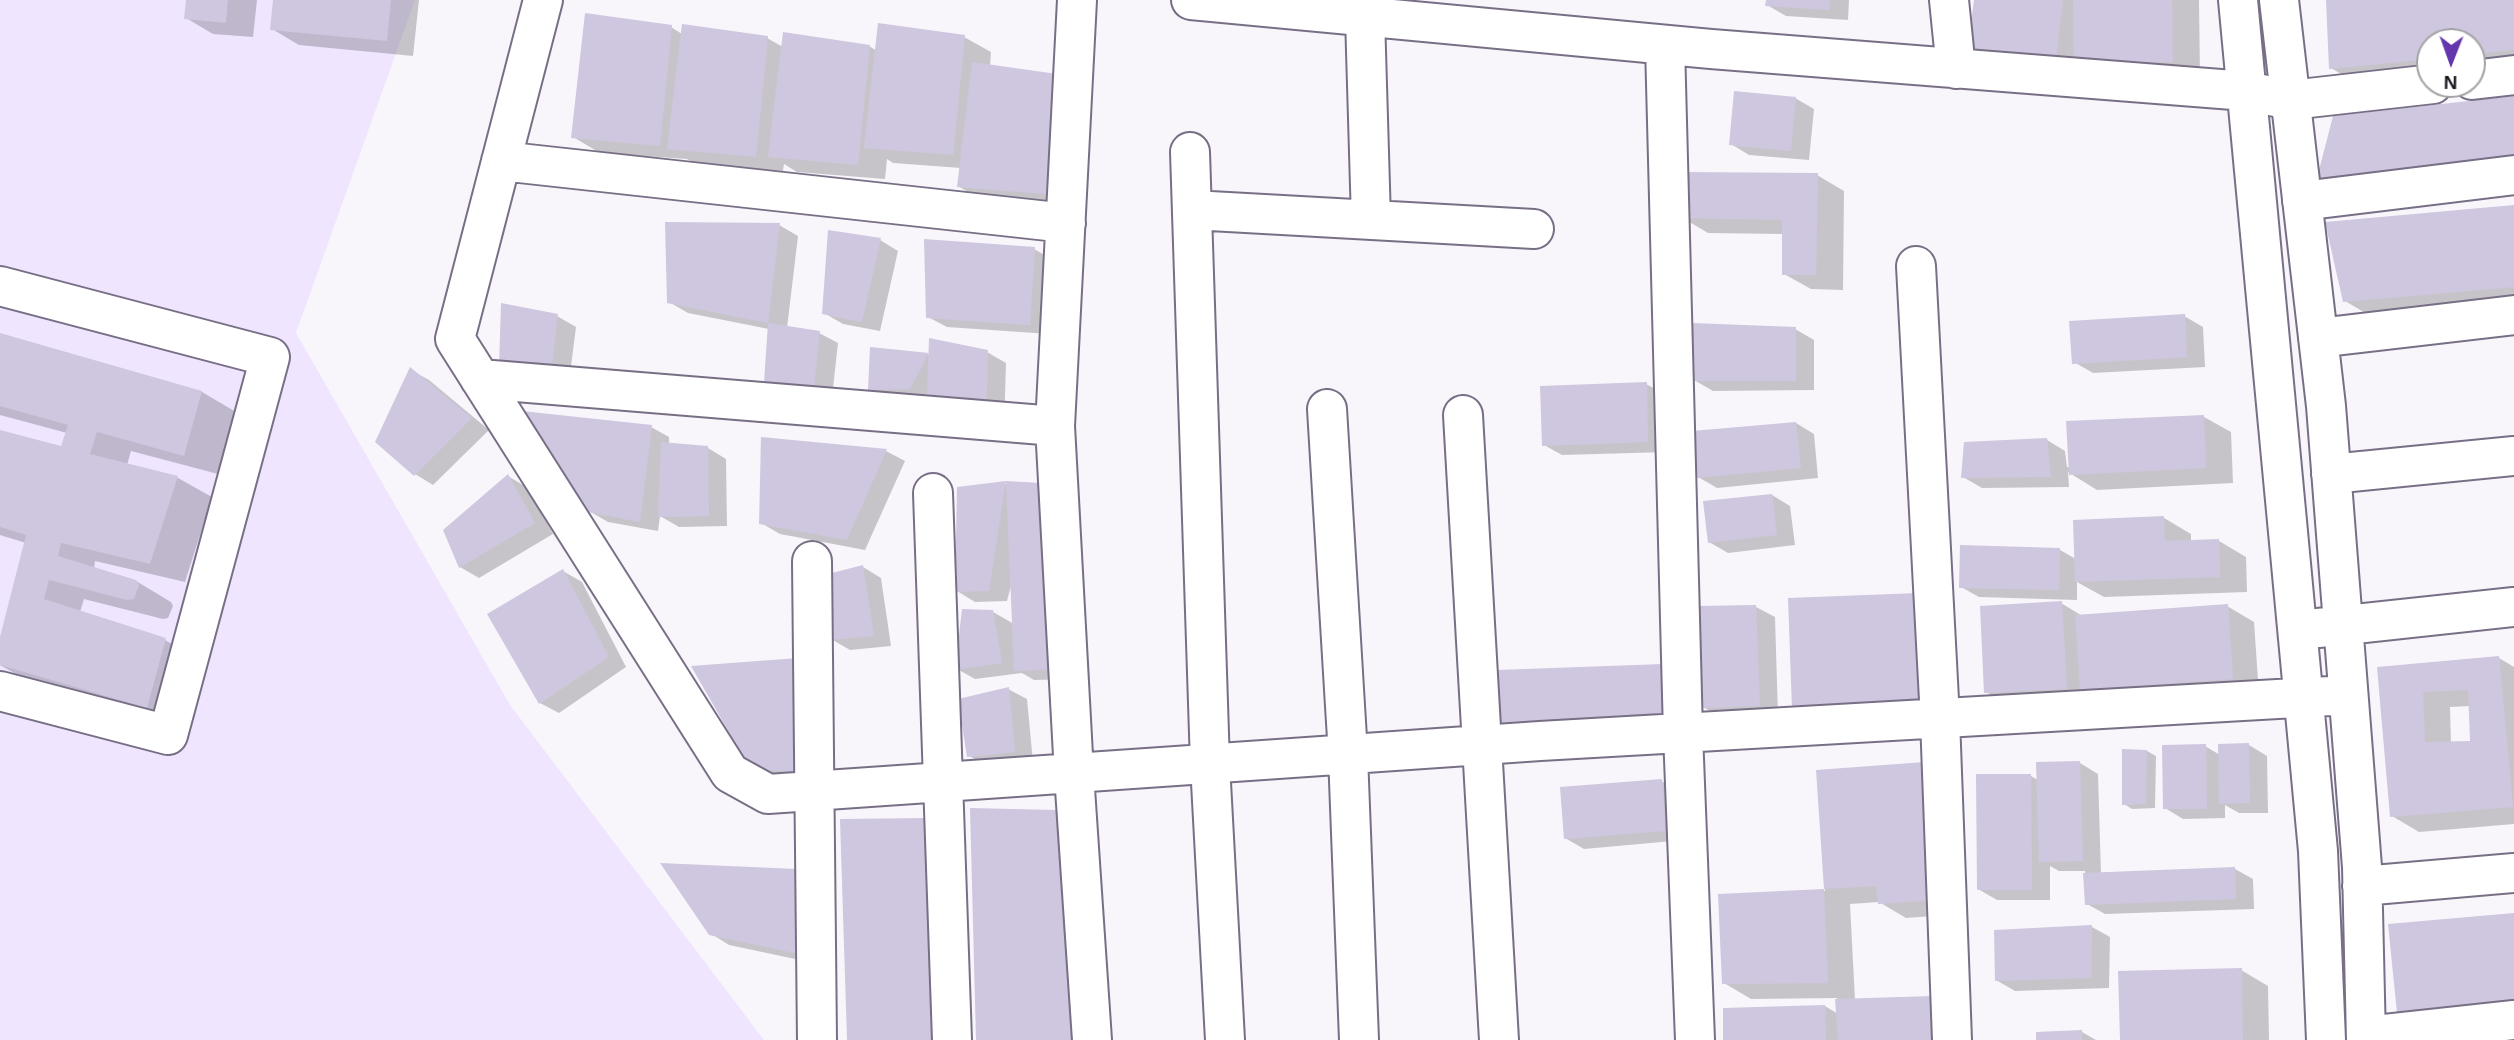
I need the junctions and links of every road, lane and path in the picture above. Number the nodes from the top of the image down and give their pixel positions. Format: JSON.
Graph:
{"nodes":[{"id":1,"x":543,"y":0,"type":"edge"},
{"id":2,"x":1077,"y":0,"type":"edge"},
{"id":3,"x":1191,"y":0,"type":"edge"},
{"id":4,"x":1949,"y":0,"type":"edge"},
{"id":5,"x":2238,"y":0,"type":"edge"},
{"id":6,"x":2279,"y":0,"type":"edge"},
{"id":7,"x":1366,"y":8,"type":"edge"},
{"id":8,"x":1665,"y":45,"type":"junction"},
{"id":9,"x":1956,"y":69,"type":"junction"},
{"id":10,"x":2514,"y":75,"type":"edge"},
{"id":11,"x":2486,"y":78,"type":"edge"},
{"id":12,"x":2416,"y":86,"type":"edge"},
{"id":13,"x":2246,"y":91,"type":"junction"},
{"id":14,"x":2291,"y":100,"type":"junction"},
{"id":15,"x":1190,"y":152,"type":"dead end"},
{"id":16,"x":501,"y":161,"type":"junction"},
{"id":17,"x":2514,"y":175,"type":"edge"},
{"id":18,"x":2302,"y":201,"type":"junction"},
{"id":19,"x":1192,"y":210,"type":"junction"},
{"id":20,"x":1371,"y":220,"type":"junction"},
{"id":21,"x":1066,"y":223,"type":"junction"},
{"id":22,"x":1534,"y":229,"type":"dead end"},
{"id":23,"x":1916,"y":266,"type":"dead end"},
{"id":24,"x":0,"y":286,"type":"edge"},
{"id":25,"x":2514,"y":315,"type":"edge"},
{"id":26,"x":2318,"y":338,"type":"junction"},
{"id":27,"x":480,"y":379,"type":"junction"},
{"id":28,"x":1327,"y":409,"type":"dead end"},
{"id":29,"x":1463,"y":415,"type":"dead end"},
{"id":30,"x":1055,"y":426,"type":"junction"},
{"id":31,"x":2514,"y":456,"type":"edge"},
{"id":32,"x":2331,"y":474,"type":"junction"},
{"id":33,"x":933,"y":493,"type":"dead end"},
{"id":34,"x":812,"y":561,"type":"dead end"},
{"id":35,"x":2514,"y":607,"type":"edge"},
{"id":36,"x":2343,"y":625,"type":"junction"},
{"id":37,"x":2297,"y":631,"type":"junction"},
{"id":38,"x":0,"y":691,"type":"edge"},
{"id":39,"x":2348,"y":695,"type":"junction"},
{"id":40,"x":2303,"y":698,"type":"junction"},
{"id":41,"x":1940,"y":719,"type":"junction"},
{"id":42,"x":1683,"y":733,"type":"junction"},
{"id":43,"x":1483,"y":746,"type":"junction"},
{"id":44,"x":1348,"y":754,"type":"junction"},
{"id":45,"x":1210,"y":764,"type":"junction"},
{"id":46,"x":1074,"y":774,"type":"junction"},
{"id":47,"x":944,"y":782,"type":"junction"},
{"id":48,"x":814,"y":791,"type":"junction"},
{"id":49,"x":2514,"y":873,"type":"edge"},
{"id":50,"x":2362,"y":886,"type":"junction"},
{"id":51,"x":2514,"y":1020,"type":"edge"},
{"id":52,"x":2366,"y":1038,"type":"edge"},
{"id":53,"x":817,"y":1040,"type":"edge"},
{"id":54,"x":952,"y":1040,"type":"edge"},
{"id":55,"x":1092,"y":1040,"type":"edge"},
{"id":56,"x":1225,"y":1040,"type":"edge"},
{"id":57,"x":1359,"y":1040,"type":"edge"},
{"id":58,"x":1499,"y":1040,"type":"edge"},
{"id":59,"x":1695,"y":1040,"type":"edge"},
{"id":60,"x":1952,"y":1040,"type":"edge"},
{"id":61,"x":2326,"y":1040,"type":"edge"}],
"edges":[{"from":1,"to":16,"type":"street"},
{"from":2,"to":21,"type":"street"},
{"from":3,"to":7,"type":"street"},
{"from":4,"to":9,"type":"street"},
{"from":5,"to":13,"type":"street"},
{"from":6,"to":14,"type":"street"},
{"from":7,"to":8,"type":"street"},
{"from":7,"to":20,"type":"street"},
{"from":8,"to":9,"type":"street"},
{"from":8,"to":42,"type":"street"},
{"from":9,"to":13,"type":"street"},
{"from":10,"to":11,"type":"street"},
{"from":12,"to":14,"type":"street"},
{"from":13,"to":14,"type":"street"},
{"from":13,"to":37,"type":"street"},
{"from":14,"to":18,"type":"street"},
{"from":15,"to":19,"type":"street"},
{"from":16,"to":21,"type":"street"},
{"from":16,"to":27,"type":"street"},
{"from":17,"to":18,"type":"street"},
{"from":18,"to":26,"type":"street"},
{"from":19,"to":20,"type":"street"},
{"from":19,"to":45,"type":"street"},
{"from":20,"to":22,"type":"street"},
{"from":21,"to":30,"type":"street"},
{"from":23,"to":41,"type":"street"},
{"from":24,"to":38,"type":"street"},
{"from":25,"to":26,"type":"street"},
{"from":26,"to":32,"type":"street"},
{"from":27,"to":30,"type":"street"},
{"from":27,"to":48,"type":"street"},
{"from":28,"to":44,"type":"street"},
{"from":29,"to":43,"type":"street"},
{"from":30,"to":46,"type":"street"},
{"from":31,"to":32,"type":"street"},
{"from":32,"to":36,"type":"street"},
{"from":33,"to":47,"type":"street"},
{"from":34,"to":48,"type":"street"},
{"from":35,"to":36,"type":"street"},
{"from":36,"to":37,"type":"street"},
{"from":36,"to":39,"type":"street"},
{"from":37,"to":40,"type":"street"},
{"from":39,"to":40,"type":"street"},
{"from":39,"to":50,"type":"street"},
{"from":40,"to":41,"type":"street"},
{"from":40,"to":61,"type":"street"},
{"from":41,"to":42,"type":"street"},
{"from":41,"to":60,"type":"street"},
{"from":42,"to":43,"type":"street"},
{"from":42,"to":59,"type":"street"},
{"from":43,"to":44,"type":"street"},
{"from":43,"to":58,"type":"street"},
{"from":44,"to":45,"type":"street"},
{"from":44,"to":57,"type":"street"},
{"from":45,"to":46,"type":"street"},
{"from":45,"to":56,"type":"street"},
{"from":46,"to":47,"type":"street"},
{"from":46,"to":55,"type":"street"},
{"from":47,"to":48,"type":"street"},
{"from":47,"to":54,"type":"street"},
{"from":48,"to":53,"type":"street"},
{"from":49,"to":50,"type":"street"},
{"from":50,"to":52,"type":"street"},
{"from":51,"to":52,"type":"street"}]}
